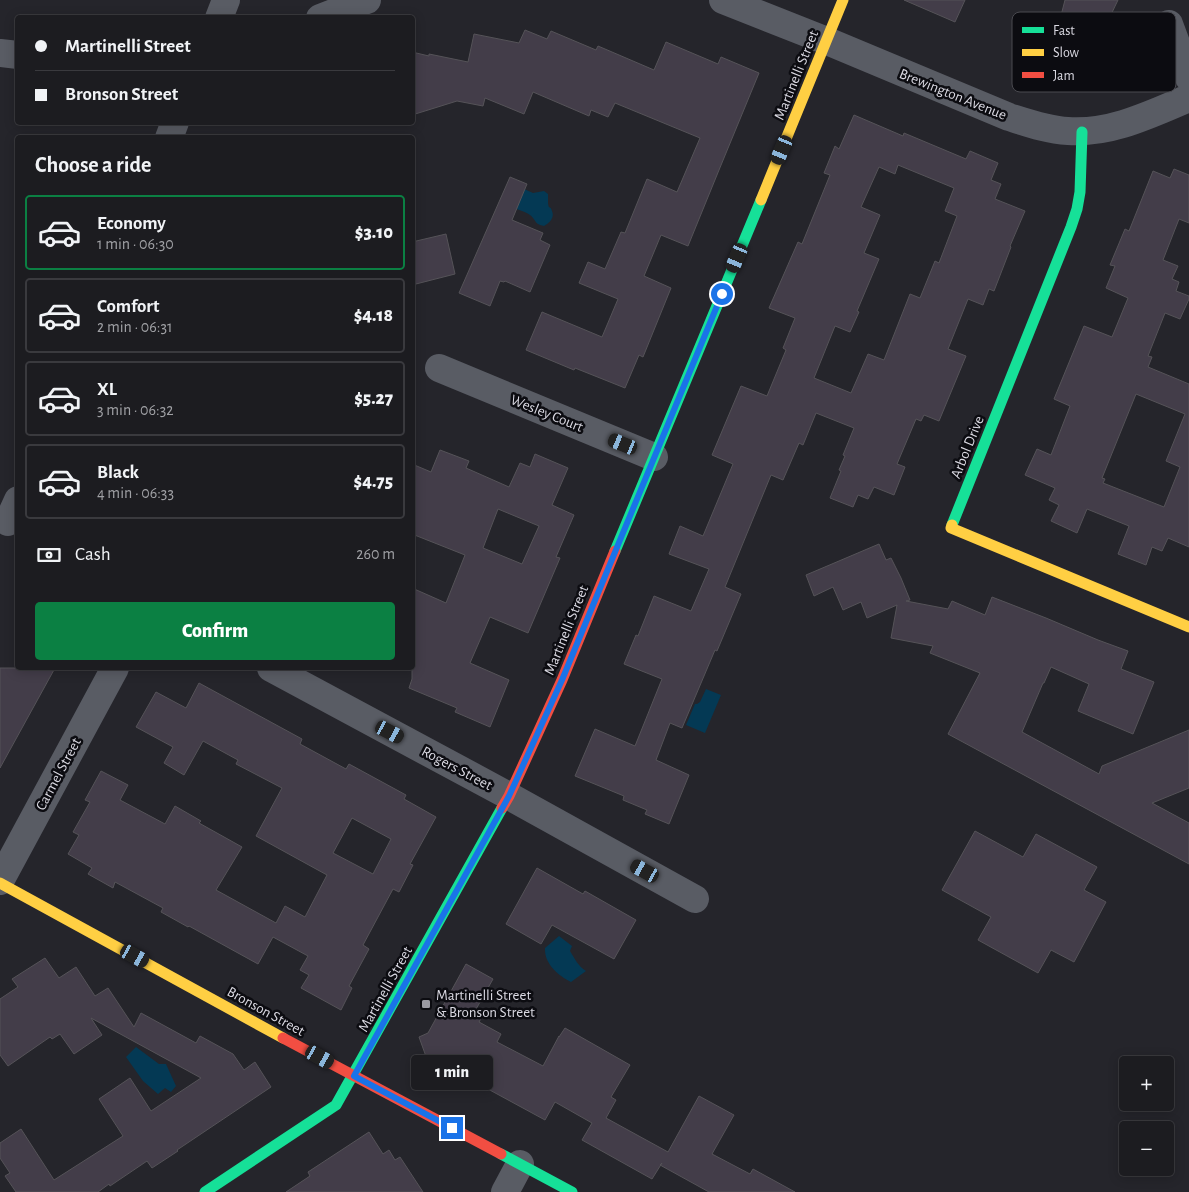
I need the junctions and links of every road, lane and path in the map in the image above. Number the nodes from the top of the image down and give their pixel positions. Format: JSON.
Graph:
{"nodes":[{"id":1,"x":226,"y":0,"type":"edge"},
{"id":2,"x":367,"y":0,"type":"edge"},
{"id":3,"x":724,"y":0,"type":"edge"},
{"id":4,"x":843,"y":0,"type":"edge"},
{"id":5,"x":220,"y":15,"type":"edge"},
{"id":6,"x":328,"y":15,"type":"edge"},
{"id":7,"x":827,"y":41,"type":"junction"},
{"id":8,"x":1176,"y":43,"type":"edge"},
{"id":9,"x":0,"y":53,"type":"edge"},
{"id":10,"x":15,"y":55,"type":"edge"},
{"id":11,"x":1189,"y":78,"type":"edge"},
{"id":12,"x":1189,"y":98,"type":"edge"},
{"id":13,"x":1082,"y":132,"type":"junction"},
{"id":14,"x":440,"y":368,"type":"dead end"},
{"id":15,"x":654,"y":457,"type":"junction"},
{"id":16,"x":1189,"y":627,"type":"edge"},
{"id":17,"x":114,"y":670,"type":"edge"},
{"id":18,"x":274,"y":670,"type":"edge"},
{"id":19,"x":509,"y":796,"type":"junction"},
{"id":20,"x":0,"y":882,"type":"edge"},
{"id":21,"x":695,"y":899,"type":"dead end"},
{"id":22,"x":354,"y":1076,"type":"junction"},
{"id":23,"x":520,"y":1164,"type":"junction"},
{"id":24,"x":205,"y":1192,"type":"edge"},
{"id":25,"x":505,"y":1192,"type":"edge"},
{"id":26,"x":572,"y":1192,"type":"edge"}],
"edges":[{"from":1,"to":5,"type":"street"},
{"from":2,"to":6,"type":"street"},
{"from":3,"to":7,"type":"street","name":"Brewington Avenue"},
{"from":4,"to":7,"type":"street","name":"Martinelli Street"},
{"from":7,"to":13,"type":"street","name":"Brewington Avenue"},
{"from":7,"to":15,"type":"street","name":"Martinelli Street"},
{"from":8,"to":11,"type":"street"},
{"from":9,"to":10,"type":"street"},
{"from":12,"to":13,"type":"street","name":"Brewington Avenue"},
{"from":13,"to":16,"type":"street","name":"Arbol Drive"},
{"from":14,"to":15,"type":"street","name":"Wesley Court"},
{"from":15,"to":19,"type":"street","name":"Martinelli Street"},
{"from":17,"to":20,"type":"street","name":"Carmel Street"},
{"from":18,"to":19,"type":"street","name":"Rogers Street"},
{"from":19,"to":21,"type":"street","name":"Rogers Street"},
{"from":19,"to":22,"type":"street","name":"Martinelli Street"},
{"from":20,"to":22,"type":"street","name":"Bronson Street"},
{"from":22,"to":23,"type":"street","name":"Bronson Street"},
{"from":22,"to":24,"type":"street","name":"Martinelli Street"},
{"from":23,"to":25,"type":"street"},
{"from":23,"to":26,"type":"street","name":"Bronson Street"}]}
